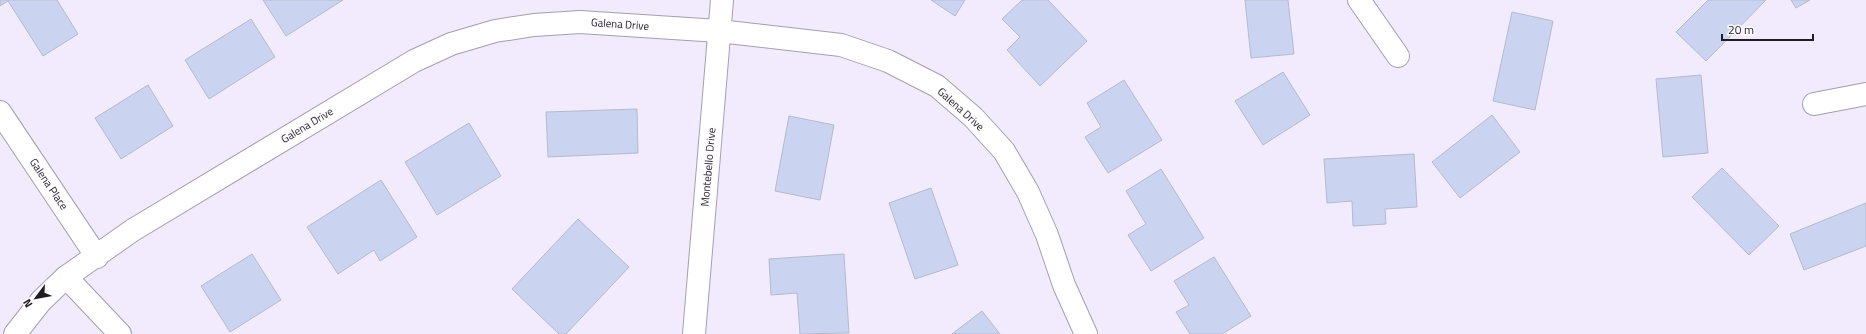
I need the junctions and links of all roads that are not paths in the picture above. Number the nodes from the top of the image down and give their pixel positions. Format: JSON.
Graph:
{"nodes":[{"id":1,"x":722,"y":0,"type":"edge"},
{"id":2,"x":1359,"y":0,"type":"edge"},
{"id":3,"x":719,"y":30,"type":"junction"},
{"id":4,"x":1398,"y":56,"type":"dead end"},
{"id":5,"x":1866,"y":94,"type":"edge"},
{"id":6,"x":1814,"y":104,"type":"dead end"},
{"id":7,"x":0,"y":112,"type":"edge"},
{"id":8,"x":97,"y":257,"type":"junction"},
{"id":9,"x":66,"y":277,"type":"junction"},
{"id":10,"x":15,"y":334,"type":"edge"},
{"id":11,"x":120,"y":334,"type":"edge"},
{"id":12,"x":694,"y":334,"type":"edge"},
{"id":13,"x":1086,"y":334,"type":"edge"}],
"edges":[{"from":1,"to":3,"type":"street","name":"Montebello Drive"},
{"from":2,"to":4,"type":"street"},
{"from":3,"to":8,"type":"street","name":"Galena Drive"},
{"from":3,"to":12,"type":"street","name":"Montebello Drive"},
{"from":3,"to":13,"type":"street","name":"Galena Drive"},
{"from":5,"to":6,"type":"street"},
{"from":7,"to":8,"type":"street","name":"Galena Place"},
{"from":8,"to":9,"type":"street","name":"Galena Drive"},
{"from":9,"to":10,"type":"street","name":"Galena Drive"},
{"from":9,"to":11,"type":"street"}]}
